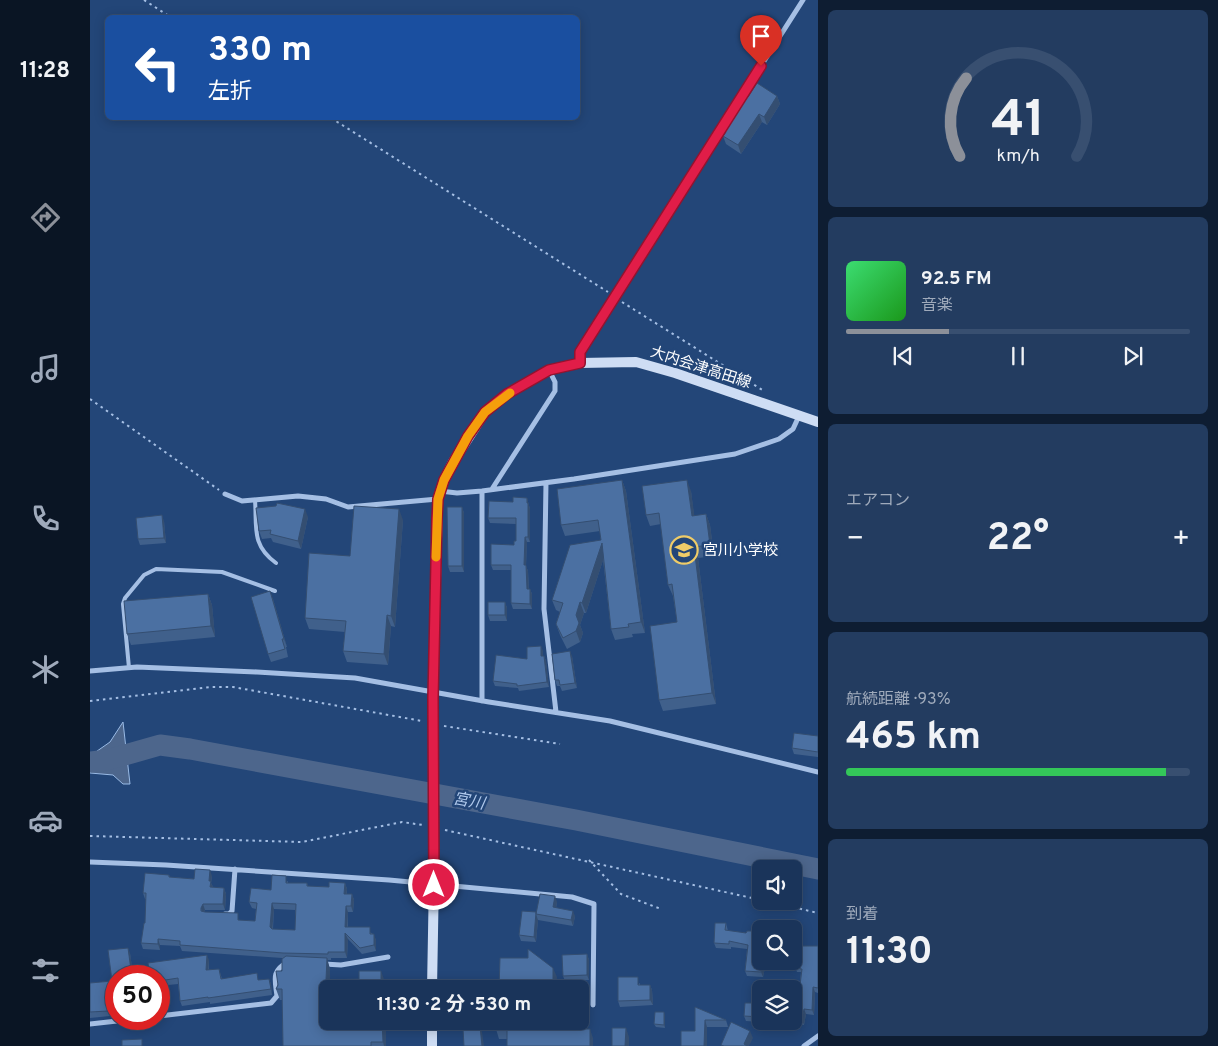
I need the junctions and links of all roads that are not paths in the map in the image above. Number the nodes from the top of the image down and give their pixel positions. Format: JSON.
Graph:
{"nodes":[{"id":1,"x":803,"y":0,"type":"edge"},
{"id":2,"x":580,"y":363,"type":"junction"},
{"id":3,"x":549,"y":370,"type":"junction"},
{"id":4,"x":799,"y":416,"type":"junction"},
{"id":5,"x":818,"y":422,"type":"edge"},
{"id":6,"x":546,"y":483,"type":"junction"},
{"id":7,"x":492,"y":489,"type":"junction"},
{"id":8,"x":482,"y":491,"type":"junction"},
{"id":9,"x":225,"y":494,"type":"road end"},
{"id":10,"x":439,"y":495,"type":"junction"},
{"id":11,"x":255,"y":500,"type":"junction"},
{"id":12,"x":276,"y":563,"type":"dead end"},
{"id":13,"x":275,"y":591,"type":"dead end"},
{"id":14,"x":129,"y":668,"type":"junction"},
{"id":15,"x":90,"y":671,"type":"edge"},
{"id":16,"x":433,"y":695,"type":"junction"},
{"id":17,"x":482,"y":701,"type":"junction"},
{"id":18,"x":556,"y":712,"type":"junction"},
{"id":19,"x":818,"y":772,"type":"edge"},
{"id":20,"x":90,"y":862,"type":"edge"},
{"id":21,"x":235,"y":869,"type":"junction"},
{"id":22,"x":434,"y":881,"type":"junction"},
{"id":23,"x":221,"y":914,"type":"edge"},
{"id":24,"x":388,"y":957,"type":"dead end"},
{"id":25,"x":297,"y":962,"type":"edge"},
{"id":26,"x":315,"y":963,"type":"edge"},
{"id":27,"x":432,"y":980,"type":"edge"},
{"id":28,"x":593,"y":1005,"type":"dead end"},
{"id":29,"x":170,"y":1015,"type":"edge"},
{"id":30,"x":105,"y":1022,"type":"edge"},
{"id":31,"x":90,"y":1024,"type":"edge"},
{"id":32,"x":432,"y":1030,"type":"edge"},
{"id":33,"x":818,"y":1036,"type":"edge"},
{"id":34,"x":432,"y":1046,"type":"edge"},
{"id":35,"x":804,"y":1046,"type":"edge"}],
"edges":[{"from":1,"to":2,"type":"street"},
{"from":2,"to":3,"type":"main road","name":"大内会津高田線"},
{"from":2,"to":4,"type":"main road","name":"大内会津高田線"},
{"from":3,"to":7,"type":"street"},
{"from":3,"to":10,"type":"main road","name":"大内会津高田線"},
{"from":4,"to":5,"type":"main road","name":"大内会津高田線"},
{"from":4,"to":6,"type":"street"},
{"from":6,"to":7,"type":"street"},
{"from":6,"to":18,"type":"street"},
{"from":7,"to":8,"type":"street"},
{"from":8,"to":10,"type":"street"},
{"from":8,"to":17,"type":"street"},
{"from":9,"to":11,"type":"street"},
{"from":10,"to":11,"type":"street"},
{"from":10,"to":16,"type":"main road","name":"大内会津高田線"},
{"from":11,"to":12,"type":"lane"},
{"from":13,"to":14,"type":"lane"},
{"from":14,"to":15,"type":"street"},
{"from":14,"to":16,"type":"street"},
{"from":16,"to":17,"type":"street"},
{"from":16,"to":22,"type":"main road","name":"大内会津高田線","bridge":true},
{"from":17,"to":18,"type":"street"},
{"from":18,"to":19,"type":"street"},
{"from":20,"to":21,"type":"street"},
{"from":21,"to":22,"type":"street"},
{"from":21,"to":23,"type":"street"},
{"from":22,"to":27,"type":"main road","name":"大内会津高田線"},
{"from":22,"to":28,"type":"street"},
{"from":24,"to":26,"type":"street"},
{"from":25,"to":29,"type":"street"},
{"from":30,"to":31,"type":"street"},
{"from":32,"to":34,"type":"main road"},
{"from":33,"to":35,"type":"street"}]}
